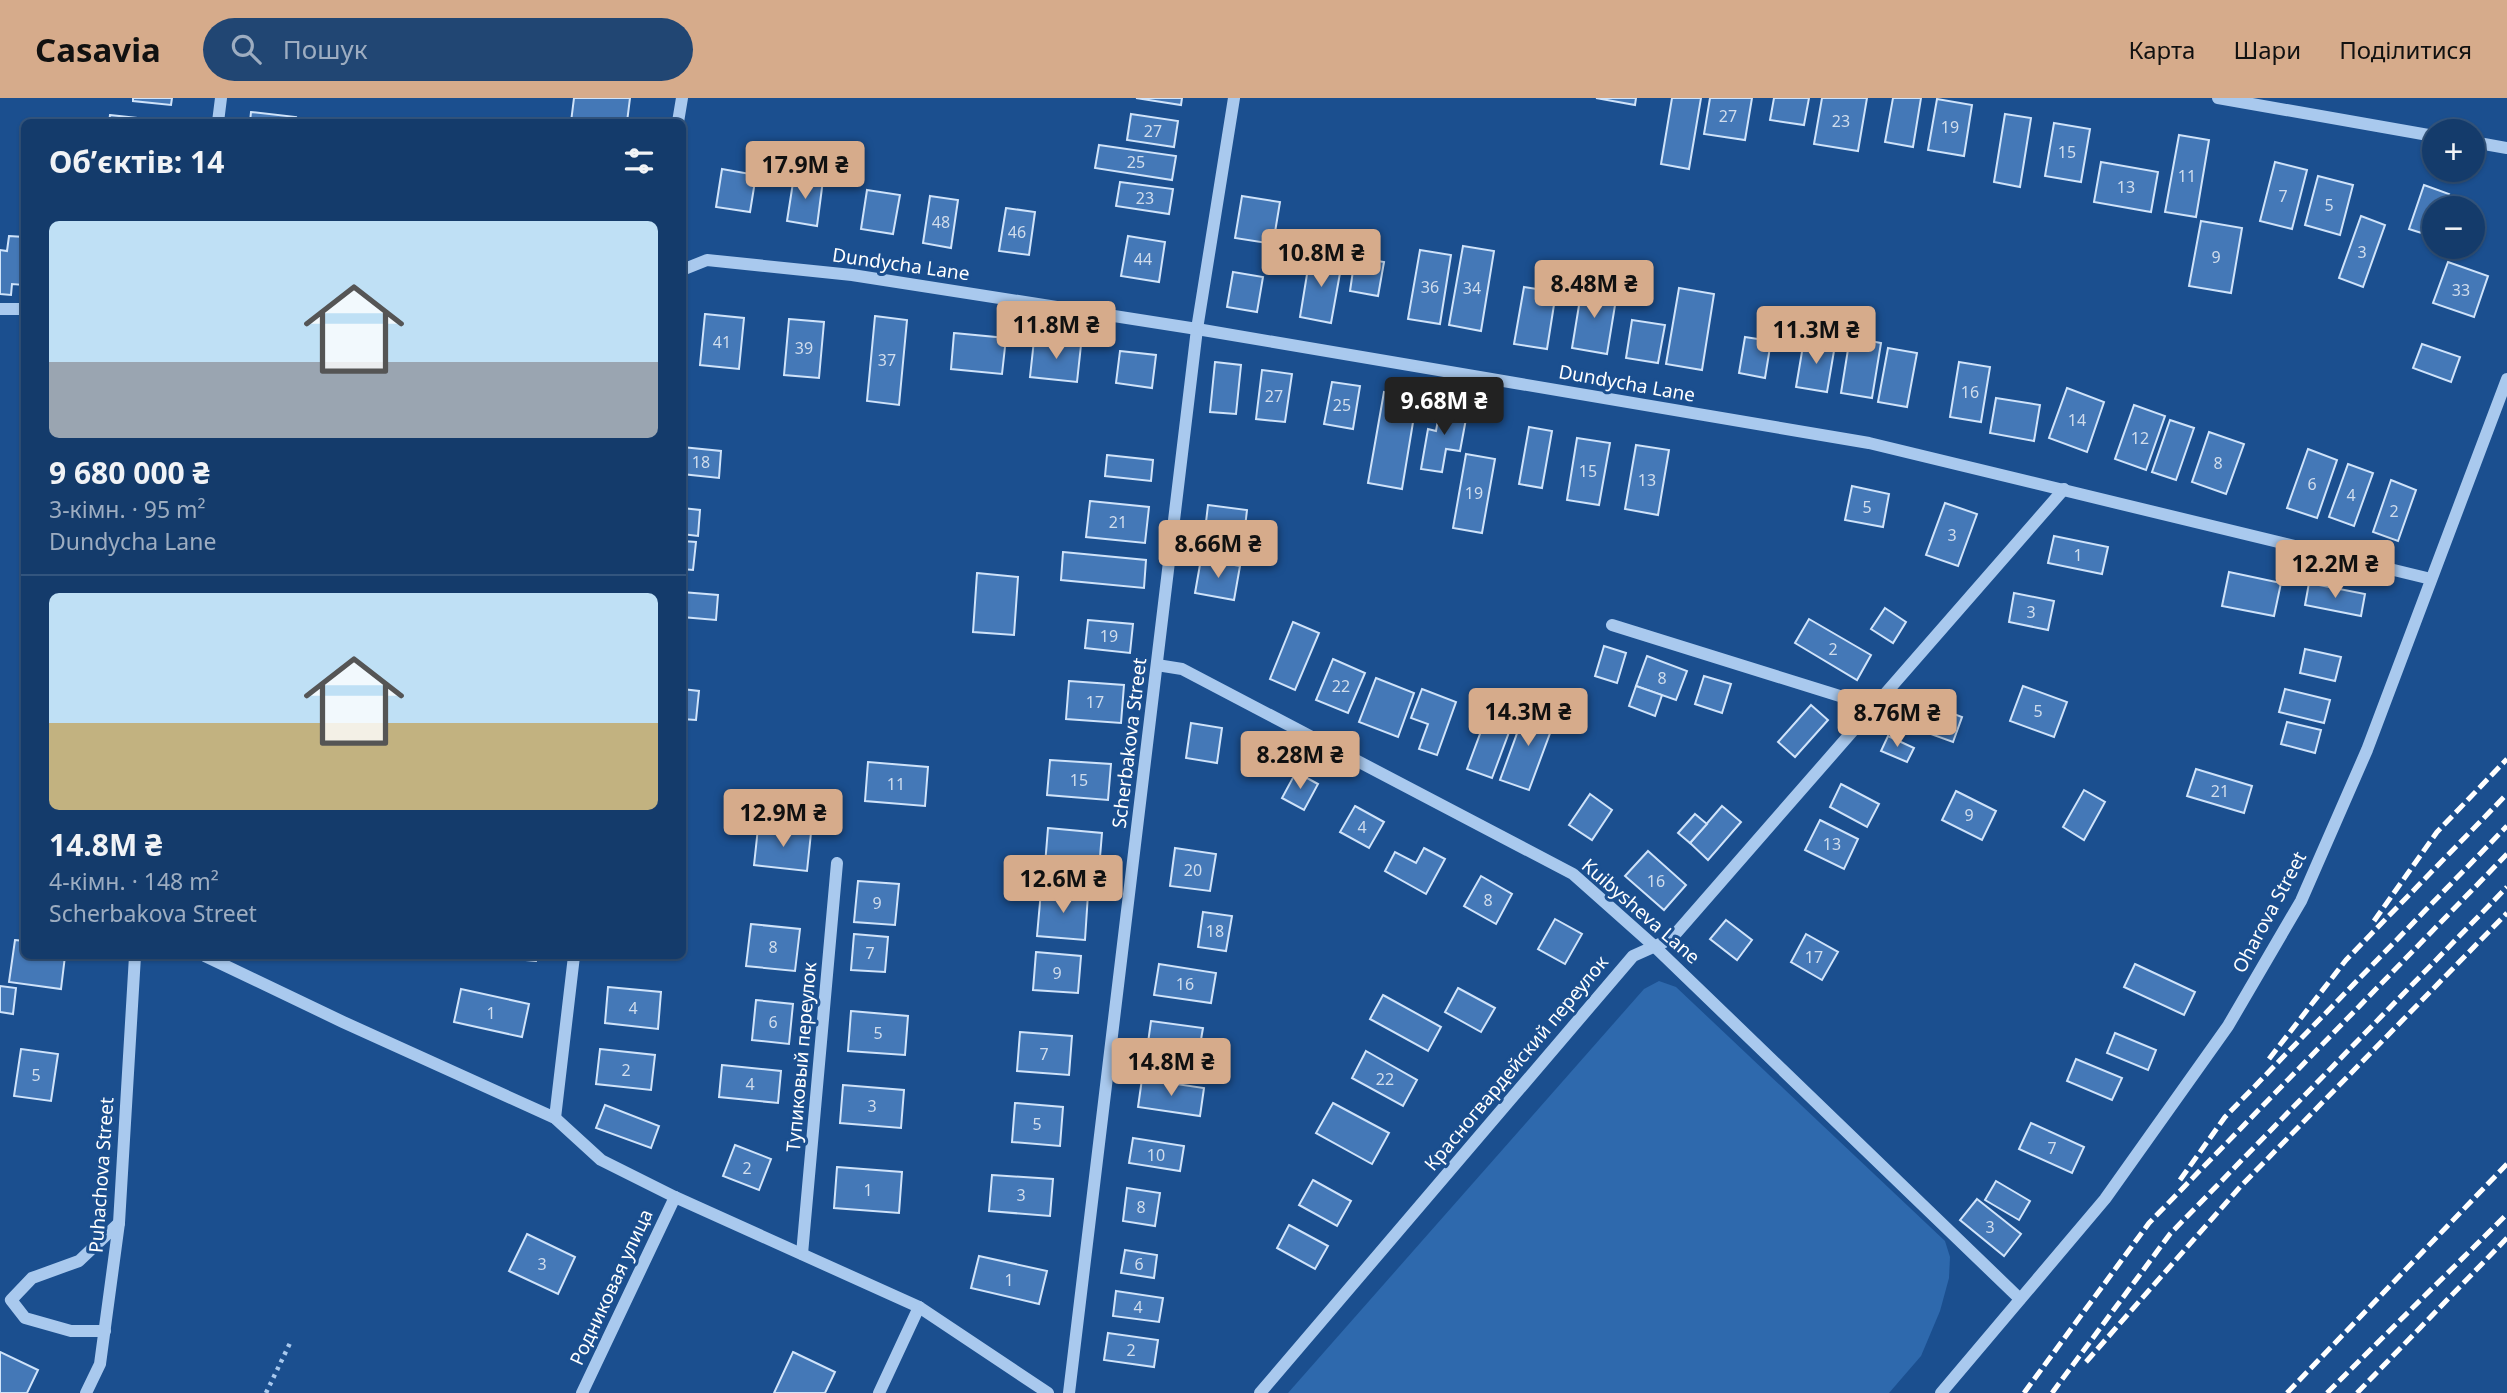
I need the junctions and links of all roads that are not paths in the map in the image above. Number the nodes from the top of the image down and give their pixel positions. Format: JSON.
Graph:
{"nodes":[{"id":1,"x":221,"y":98,"type":"edge"},
{"id":2,"x":682,"y":98,"type":"edge"},
{"id":3,"x":1234,"y":98,"type":"edge"},
{"id":4,"x":2218,"y":98,"type":"edge"},
{"id":5,"x":218,"y":119,"type":"edge"},
{"id":6,"x":678,"y":119,"type":"edge"},
{"id":7,"x":2422,"y":134,"type":"edge"},
{"id":8,"x":2485,"y":144,"type":"edge"},
{"id":9,"x":2507,"y":148,"type":"edge"},
{"id":10,"x":686,"y":268,"type":"edge"},
{"id":11,"x":0,"y":309,"type":"edge"},
{"id":12,"x":21,"y":309,"type":"edge"},
{"id":13,"x":1197,"y":329,"type":"junction"},
{"id":14,"x":2507,"y":379,"type":"edge"},
{"id":15,"x":2064,"y":489,"type":"junction"},
{"id":16,"x":2431,"y":579,"type":"junction"},
{"id":17,"x":1612,"y":625,"type":"dead end"},
{"id":18,"x":1157,"y":665,"type":"junction"},
{"id":19,"x":1875,"y":706,"type":"junction"},
{"id":20,"x":837,"y":863,"type":"dead end"},
{"id":21,"x":1654,"y":946,"type":"junction"},
{"id":22,"x":135,"y":959,"type":"edge"},
{"id":23,"x":211,"y":959,"type":"edge"},
{"id":24,"x":574,"y":959,"type":"edge"},
{"id":25,"x":555,"y":1118,"type":"junction"},
{"id":26,"x":675,"y":1197,"type":"junction"},
{"id":27,"x":119,"y":1223,"type":"junction"},
{"id":28,"x":802,"y":1254,"type":"junction"},
{"id":29,"x":6,"y":1298,"type":"edge"},
{"id":30,"x":2021,"y":1299,"type":"junction"},
{"id":31,"x":919,"y":1307,"type":"junction"},
{"id":32,"x":104,"y":1331,"type":"junction"},
{"id":33,"x":86,"y":1393,"type":"edge"},
{"id":34,"x":582,"y":1393,"type":"edge"},
{"id":35,"x":879,"y":1393,"type":"edge"},
{"id":36,"x":1048,"y":1393,"type":"edge"},
{"id":37,"x":1069,"y":1393,"type":"edge"},
{"id":38,"x":1260,"y":1393,"type":"edge"},
{"id":39,"x":1941,"y":1393,"type":"edge"}],
"edges":[{"from":1,"to":5,"type":"street"},
{"from":2,"to":6,"type":"street"},
{"from":3,"to":13,"type":"street","name":"Scherbakova Street"},
{"from":4,"to":7,"type":"street"},
{"from":8,"to":9,"type":"street"},
{"from":10,"to":13,"type":"street","name":"Dundycha Lane"},
{"from":11,"to":12,"type":"street"},
{"from":13,"to":15,"type":"street","name":"Dundycha Lane"},
{"from":13,"to":18,"type":"street","name":"Scherbakova Street"},
{"from":14,"to":16,"type":"street","name":"Oharova Street"},
{"from":15,"to":16,"type":"street","name":"Dundycha Lane"},
{"from":15,"to":19,"type":"street","name":"Красногвардейский переулок"},
{"from":16,"to":30,"type":"street","name":"Oharova Street"},
{"from":17,"to":19,"type":"street"},
{"from":18,"to":21,"type":"street","name":"Kuibysheva Lane"},
{"from":18,"to":37,"type":"street","name":"Scherbakova Street"},
{"from":19,"to":21,"type":"street","name":"Красногвардейский переулок"},
{"from":20,"to":28,"type":"street","name":"Тупиковый переулок"},
{"from":21,"to":30,"type":"street","name":"Kuibysheva Lane"},
{"from":21,"to":38,"type":"street","name":"Красногвардейский переулок"},
{"from":22,"to":27,"type":"street","name":"Puhachova Street"},
{"from":23,"to":25,"type":"street"},
{"from":24,"to":25,"type":"street"},
{"from":25,"to":26,"type":"street"},
{"from":26,"to":28,"type":"street"},
{"from":26,"to":34,"type":"street","name":"Родниковая улица"},
{"from":27,"to":29,"type":"street"},
{"from":27,"to":32,"type":"street","name":"Puhachova Street"},
{"from":28,"to":31,"type":"street"},
{"from":29,"to":32,"type":"street"},
{"from":30,"to":39,"type":"street","name":"Oharova Street"},
{"from":31,"to":35,"type":"street"},
{"from":31,"to":36,"type":"street"},
{"from":32,"to":33,"type":"street","name":"Puhachova Street"}]}
